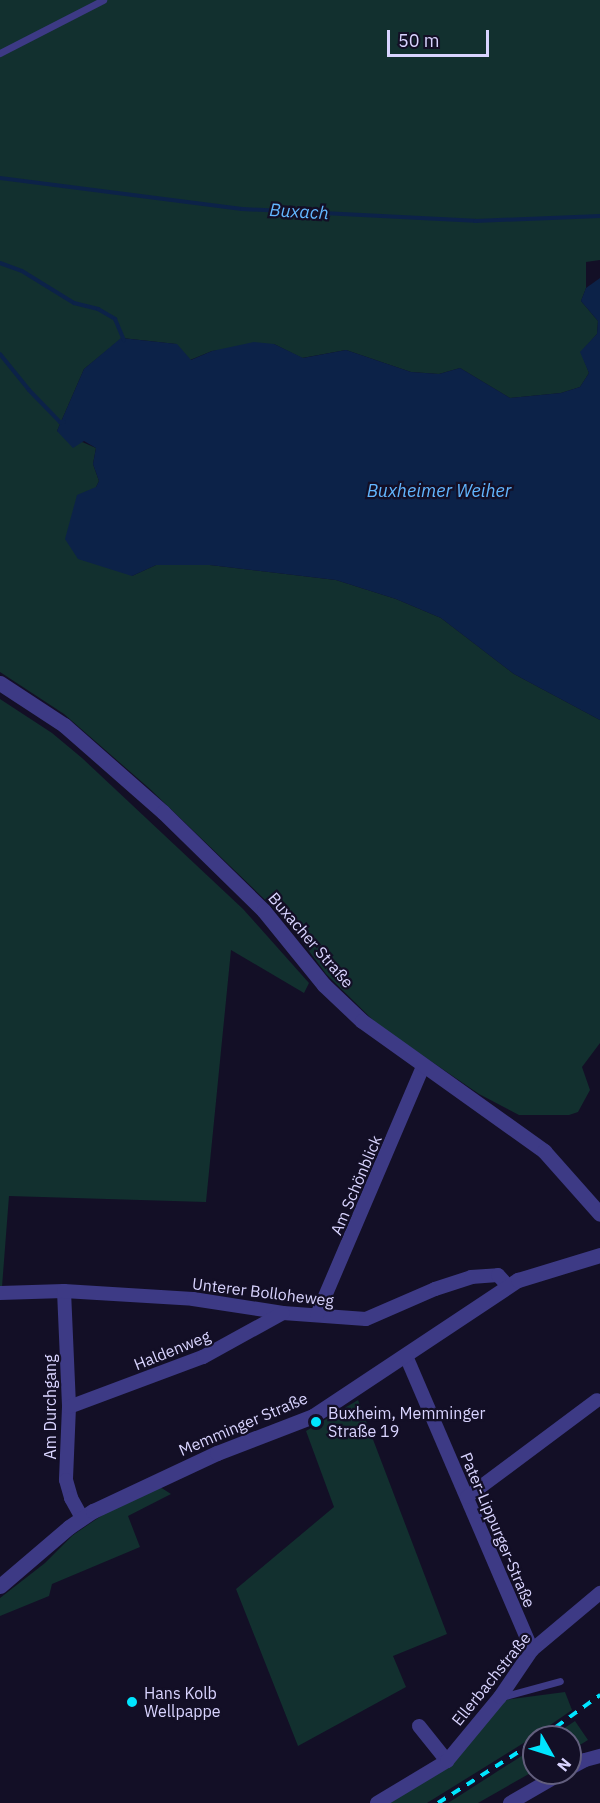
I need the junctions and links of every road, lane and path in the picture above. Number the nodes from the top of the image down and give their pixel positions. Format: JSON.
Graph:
{"nodes":[{"id":1,"x":104,"y":0,"type":"edge"},
{"id":2,"x":0,"y":52,"type":"edge"},
{"id":3,"x":0,"y":683,"type":"edge"},
{"id":4,"x":423,"y":1067,"type":"junction"},
{"id":5,"x":600,"y":1214,"type":"edge"},
{"id":6,"x":600,"y":1255,"type":"edge"},
{"id":7,"x":508,"y":1286,"type":"junction"},
{"id":8,"x":64,"y":1291,"type":"junction"},
{"id":9,"x":0,"y":1293,"type":"edge"},
{"id":10,"x":282,"y":1313,"type":"junction"},
{"id":11,"x":318,"y":1315,"type":"junction"},
{"id":12,"x":406,"y":1356,"type":"junction"},
{"id":13,"x":597,"y":1400,"type":"dead end"},
{"id":14,"x":69,"y":1407,"type":"junction"},
{"id":15,"x":467,"y":1497,"type":"junction"},
{"id":16,"x":82,"y":1518,"type":"junction"},
{"id":17,"x":0,"y":1586,"type":"edge"},
{"id":18,"x":600,"y":1593,"type":"edge"},
{"id":19,"x":532,"y":1650,"type":"junction"},
{"id":20,"x":560,"y":1681,"type":"dead end"},
{"id":21,"x":500,"y":1697,"type":"junction"},
{"id":22,"x":419,"y":1726,"type":"dead end"},
{"id":23,"x":600,"y":1756,"type":"edge"},
{"id":24,"x":447,"y":1761,"type":"junction"},
{"id":25,"x":582,"y":1762,"type":"edge"},
{"id":26,"x":541,"y":1785,"type":"edge"},
{"id":27,"x":377,"y":1803,"type":"edge"},
{"id":28,"x":510,"y":1803,"type":"edge"}],
"edges":[{"from":1,"to":2,"type":"lane"},
{"from":3,"to":4,"type":"street","name":"Buxacher Straße"},
{"from":4,"to":5,"type":"street","name":"Buxacher Straße"},
{"from":4,"to":11,"type":"street","name":"Am Schönblick"},
{"from":6,"to":7,"type":"street","name":"Memminger Straße"},
{"from":7,"to":11,"type":"street","name":"Unterer Bolloheweg"},
{"from":7,"to":12,"type":"street","name":"Memminger Straße"},
{"from":8,"to":9,"type":"street","name":"Unterer Bolloheweg"},
{"from":8,"to":10,"type":"street","name":"Unterer Bolloheweg"},
{"from":8,"to":14,"type":"street","name":"Am Durchgang"},
{"from":10,"to":11,"type":"street","name":"Unterer Bolloheweg"},
{"from":10,"to":14,"type":"street","name":"Haldenweg"},
{"from":12,"to":15,"type":"street","name":"Pater-Lippurger-Straße"},
{"from":12,"to":16,"type":"street","name":"Memminger Straße"},
{"from":13,"to":15,"type":"street"},
{"from":14,"to":16,"type":"street","name":"Am Durchgang"},
{"from":15,"to":19,"type":"street","name":"Pater-Lippurger-Straße"},
{"from":16,"to":17,"type":"street","name":"Memminger Straße"},
{"from":18,"to":19,"type":"street","name":"Ellerbachstraße"},
{"from":19,"to":21,"type":"street","name":"Ellerbachstraße"},
{"from":20,"to":21,"type":"lane"},
{"from":21,"to":24,"type":"street","name":"Ellerbachstraße"},
{"from":22,"to":24,"type":"street"},
{"from":23,"to":25,"type":"street"},
{"from":24,"to":27,"type":"street","name":"Ellerbachstraße"},
{"from":26,"to":28,"type":"street"}]}
